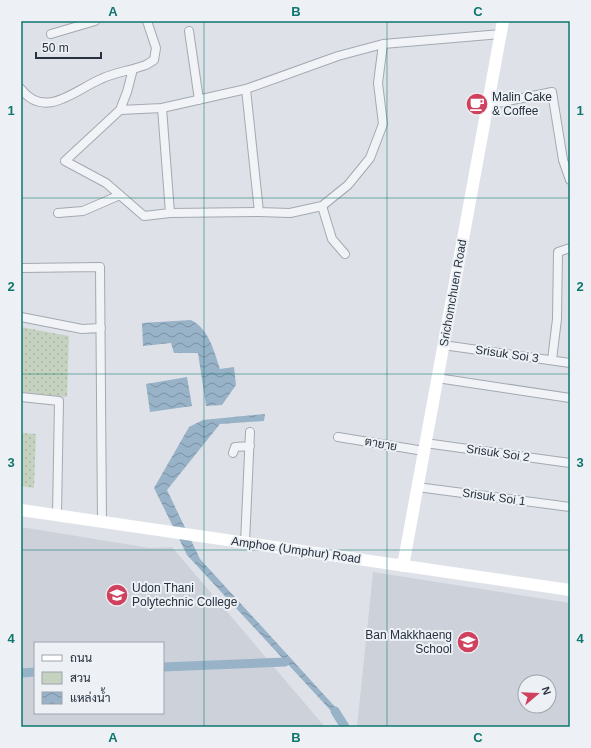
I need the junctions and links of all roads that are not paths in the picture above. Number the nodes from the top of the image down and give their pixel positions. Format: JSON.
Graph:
{"nodes":[{"id":1,"x":95,"y":21,"type":"edge"},
{"id":2,"x":147,"y":21,"type":"edge"},
{"id":3,"x":503,"y":21,"type":"edge"},
{"id":4,"x":189,"y":30,"type":"dead end"},
{"id":5,"x":51,"y":34,"type":"dead end"},
{"id":6,"x":501,"y":34,"type":"junction"},
{"id":7,"x":383,"y":44,"type":"junction"},
{"id":8,"x":133,"y":69,"type":"junction"},
{"id":9,"x":21,"y":89,"type":"edge"},
{"id":10,"x":246,"y":89,"type":"junction"},
{"id":11,"x":199,"y":100,"type":"junction"},
{"id":12,"x":488,"y":105,"type":"junction"},
{"id":13,"x":162,"y":108,"type":"junction"},
{"id":14,"x":120,"y":110,"type":"junction"},
{"id":15,"x":570,"y":180,"type":"edge"},
{"id":16,"x":120,"y":195,"type":"junction"},
{"id":17,"x":322,"y":206,"type":"junction"},
{"id":18,"x":259,"y":212,"type":"junction"},
{"id":19,"x":58,"y":213,"type":"dead end"},
{"id":20,"x":170,"y":213,"type":"junction"},
{"id":21,"x":570,"y":248,"type":"edge"},
{"id":22,"x":344,"y":254,"type":"dead end"},
{"id":23,"x":21,"y":268,"type":"edge"},
{"id":24,"x":21,"y":318,"type":"edge"},
{"id":25,"x":101,"y":328,"type":"junction"},
{"id":26,"x":443,"y":345,"type":"junction"},
{"id":27,"x":552,"y":360,"type":"junction"},
{"id":28,"x":570,"y":363,"type":"edge"},
{"id":29,"x":437,"y":378,"type":"junction"},
{"id":30,"x":21,"y":397,"type":"edge"},
{"id":31,"x":570,"y":398,"type":"edge"},
{"id":32,"x":250,"y":432,"type":"dead end"},
{"id":33,"x":338,"y":437,"type":"dead end"},
{"id":34,"x":250,"y":446,"type":"junction"},
{"id":35,"x":424,"y":447,"type":"junction"},
{"id":36,"x":233,"y":453,"type":"dead end"},
{"id":37,"x":570,"y":463,"type":"edge"},
{"id":38,"x":417,"y":487,"type":"junction"},
{"id":39,"x":570,"y":507,"type":"edge"},
{"id":40,"x":21,"y":510,"type":"edge"},
{"id":41,"x":57,"y":515,"type":"junction"},
{"id":42,"x":102,"y":522,"type":"junction"},
{"id":43,"x":245,"y":543,"type":"junction"},
{"id":44,"x":403,"y":566,"type":"junction"},
{"id":45,"x":570,"y":590,"type":"edge"}],
"edges":[{"from":1,"to":5,"type":"street"},
{"from":2,"to":8,"type":"street"},
{"from":3,"to":6,"type":"street","name":"Srichomchuen Road"},
{"from":4,"to":11,"type":"street"},
{"from":6,"to":7,"type":"street"},
{"from":6,"to":12,"type":"street","name":"Srichomchuen Road"},
{"from":7,"to":10,"type":"street"},
{"from":7,"to":17,"type":"street"},
{"from":8,"to":9,"type":"street"},
{"from":8,"to":14,"type":"street"},
{"from":10,"to":11,"type":"street"},
{"from":10,"to":18,"type":"street"},
{"from":11,"to":13,"type":"street"},
{"from":12,"to":15,"type":"street"},
{"from":12,"to":26,"type":"street","name":"Srichomchuen Road"},
{"from":13,"to":14,"type":"street"},
{"from":13,"to":20,"type":"street"},
{"from":14,"to":16,"type":"street"},
{"from":16,"to":19,"type":"street"},
{"from":16,"to":20,"type":"street"},
{"from":17,"to":18,"type":"street"},
{"from":17,"to":22,"type":"street"},
{"from":18,"to":20,"type":"street"},
{"from":21,"to":27,"type":"street"},
{"from":23,"to":25,"type":"street"},
{"from":24,"to":25,"type":"street"},
{"from":25,"to":42,"type":"street"},
{"from":26,"to":27,"type":"street","name":"Srisuk Soi 3"},
{"from":26,"to":29,"type":"street","name":"Srichomchuen Road"},
{"from":27,"to":28,"type":"street","name":"Srisuk Soi 3"},
{"from":29,"to":31,"type":"street"},
{"from":29,"to":35,"type":"street","name":"Srichomchuen Road"},
{"from":30,"to":41,"type":"street"},
{"from":32,"to":34,"type":"street"},
{"from":33,"to":35,"type":"street","name":"ตายาย"},
{"from":34,"to":36,"type":"street"},
{"from":34,"to":43,"type":"street"},
{"from":35,"to":37,"type":"street","name":"Srisuk Soi 2"},
{"from":35,"to":38,"type":"street","name":"Srichomchuen Road"},
{"from":38,"to":39,"type":"street","name":"Srisuk Soi 1"},
{"from":38,"to":44,"type":"street","name":"Srichomchuen Road"},
{"from":40,"to":41,"type":"street","name":"Amphoe (Umphur) Road"},
{"from":41,"to":42,"type":"street","name":"Amphoe (Umphur) Road"},
{"from":42,"to":43,"type":"street","name":"Amphoe (Umphur) Road"},
{"from":43,"to":44,"type":"street","name":"Amphoe (Umphur) Road"},
{"from":44,"to":45,"type":"street","name":"Amphoe (Umphur) Road"}]}
